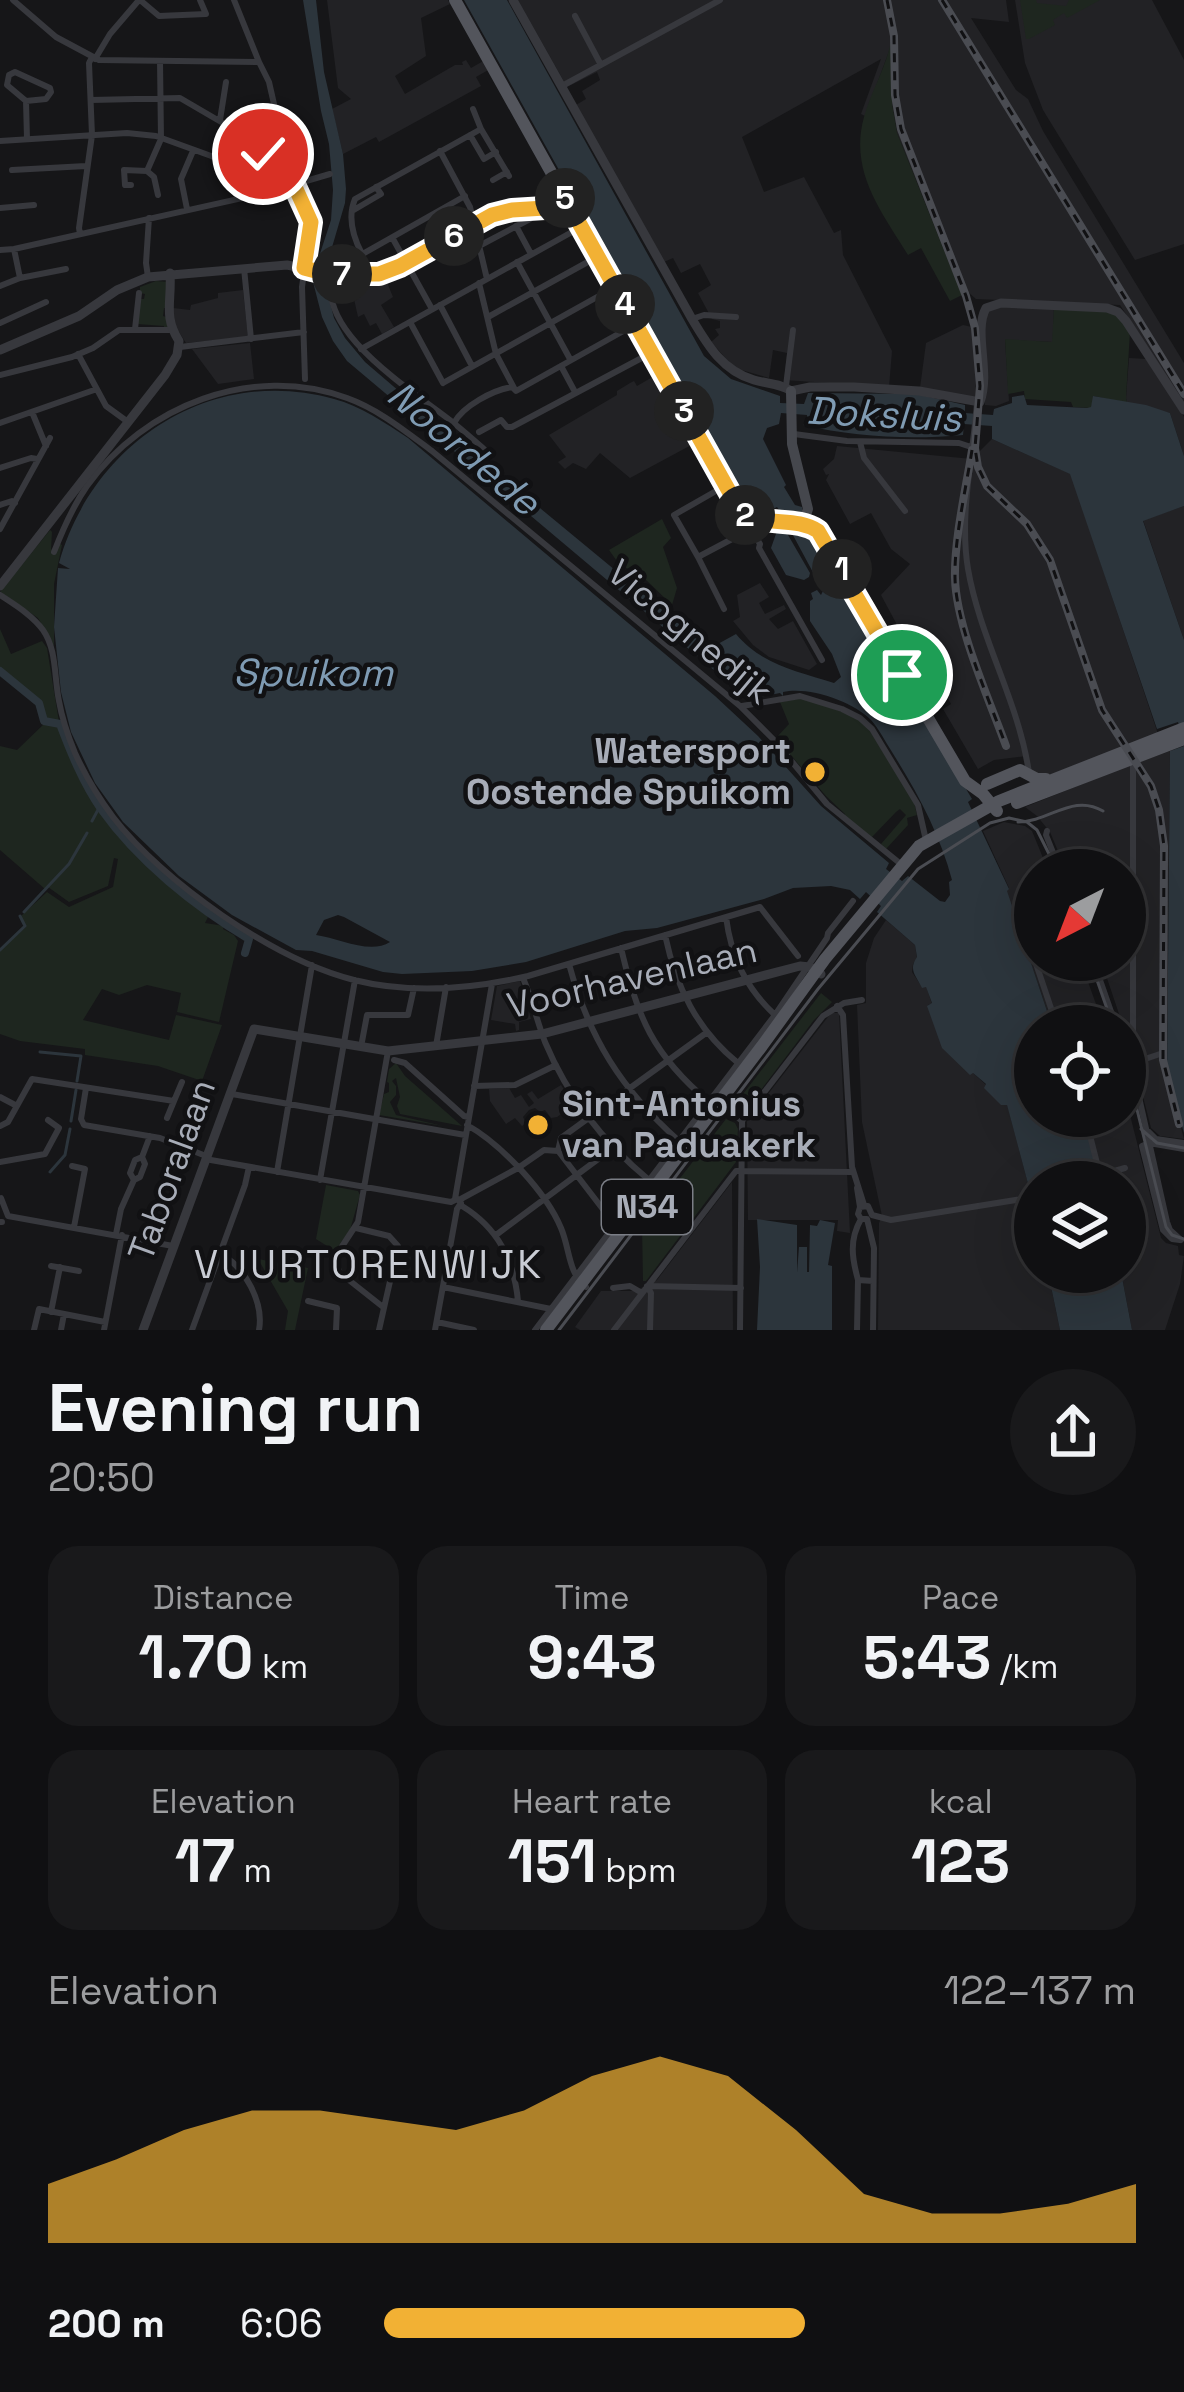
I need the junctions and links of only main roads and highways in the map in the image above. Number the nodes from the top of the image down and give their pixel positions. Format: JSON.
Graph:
{"nodes":[{"id":1,"x":455,"y":0,"type":"edge"},
{"id":2,"x":790,"y":393,"type":"road end"},
{"id":3,"x":801,"y":523,"type":"junction"},
{"id":4,"x":1180,"y":735,"type":"edge"},
{"id":5,"x":1140,"y":751,"type":"junction"},
{"id":6,"x":1025,"y":767,"type":"junction"},
{"id":7,"x":1049,"y":781,"type":"junction"},
{"id":8,"x":1033,"y":788,"type":"junction"},
{"id":9,"x":990,"y":799,"type":"junction"},
{"id":10,"x":1020,"y":802,"type":"junction"},
{"id":11,"x":550,"y":1330,"type":"edge"}],
"edges":[{"from":1,"to":3,"type":"main road"},
{"from":2,"to":3,"type":"main road"},
{"from":3,"to":9,"type":"main road"},
{"from":4,"to":5,"type":"main road"},
{"from":5,"to":7,"type":"main road"},
{"from":5,"to":10,"type":"main road"},
{"from":6,"to":7,"type":"main road"},
{"from":6,"to":8,"type":"main road"},
{"from":6,"to":9,"type":"main road"},
{"from":7,"to":8,"type":"main road"},
{"from":8,"to":9,"type":"main road"},
{"from":8,"to":10,"type":"main road"},
{"from":9,"to":10,"type":"main road"},
{"from":9,"to":11,"type":"main road","number":"N34"}]}
